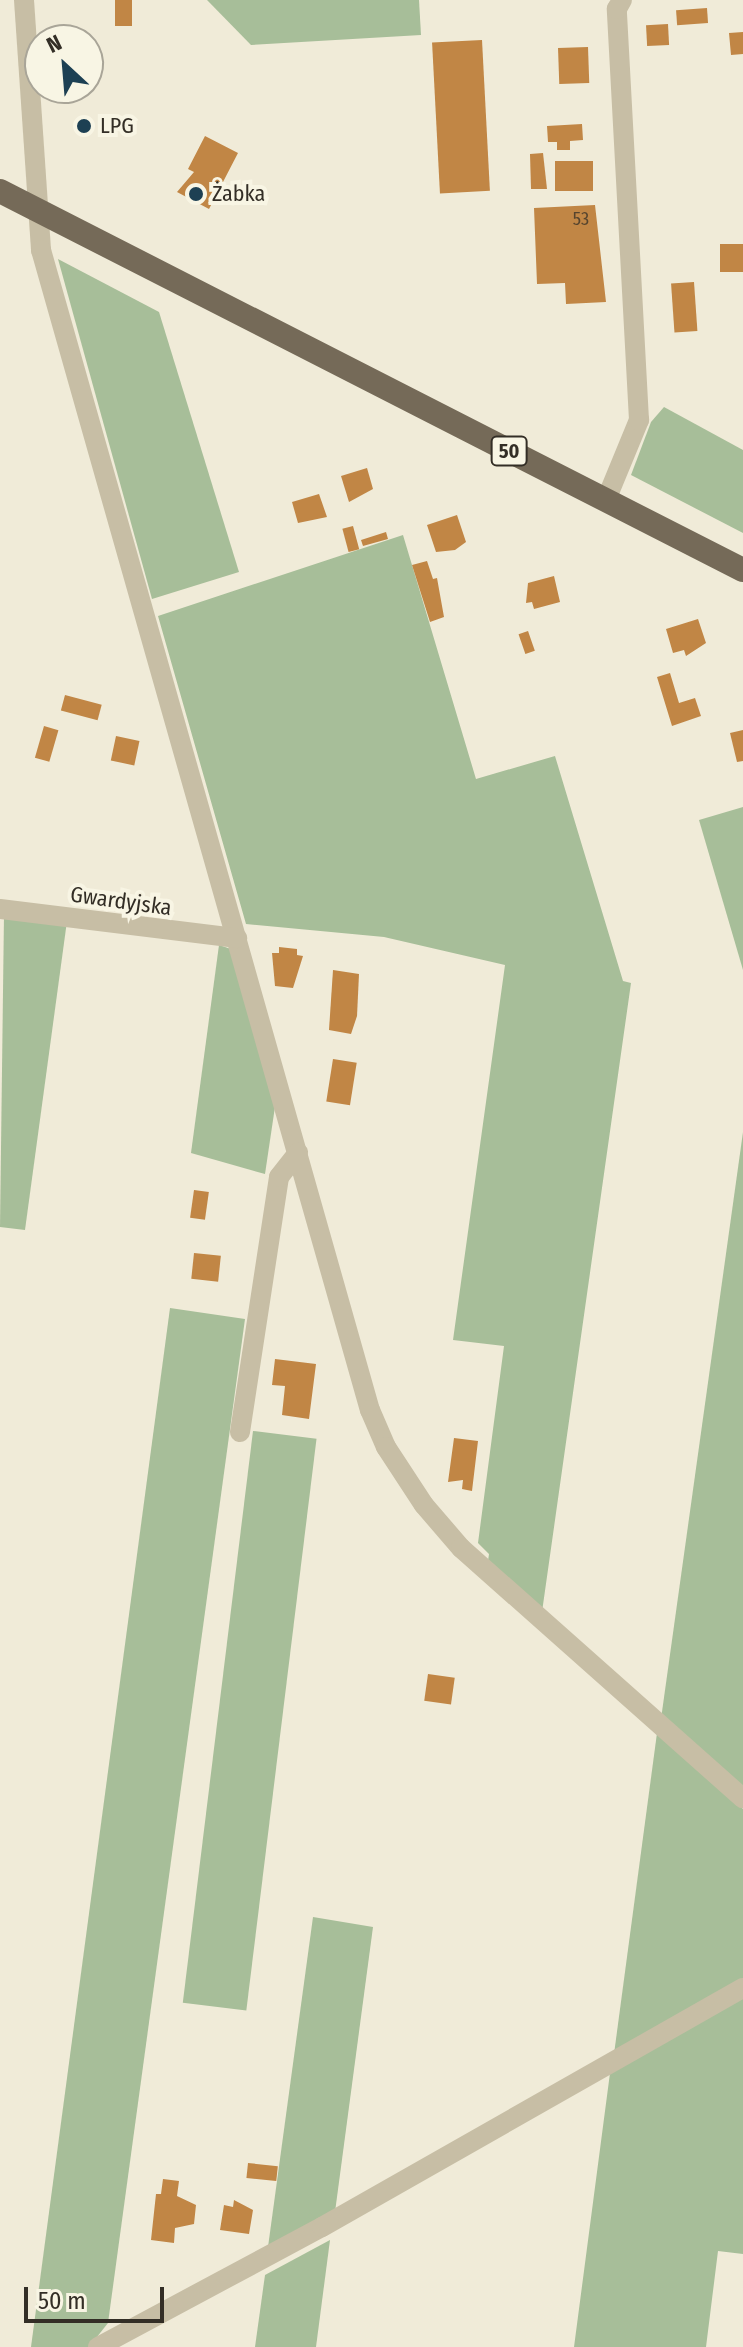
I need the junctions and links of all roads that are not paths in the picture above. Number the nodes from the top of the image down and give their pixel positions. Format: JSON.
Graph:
{"nodes":[{"id":1,"x":24,"y":0,"type":"edge"},
{"id":2,"x":622,"y":0,"type":"edge"},
{"id":3,"x":0,"y":191,"type":"edge"},
{"id":4,"x":36,"y":209,"type":"junction"},
{"id":5,"x":606,"y":500,"type":"junction"},
{"id":6,"x":743,"y":570,"type":"edge"},
{"id":7,"x":0,"y":909,"type":"edge"},
{"id":8,"x":237,"y":938,"type":"junction"},
{"id":9,"x":298,"y":1153,"type":"junction"},
{"id":10,"x":240,"y":1432,"type":"dead end"},
{"id":11,"x":743,"y":1798,"type":"edge"},
{"id":12,"x":743,"y":1988,"type":"edge"},
{"id":13,"x":98,"y":2347,"type":"edge"}],
"edges":[{"from":1,"to":4,"type":"street"},
{"from":2,"to":5,"type":"street"},
{"from":3,"to":4,"type":"main road","number":"50"},
{"from":4,"to":5,"type":"main road","number":"50"},
{"from":4,"to":8,"type":"street"},
{"from":5,"to":6,"type":"main road","number":"50"},
{"from":7,"to":8,"type":"street","name":"Gwardyjska"},
{"from":8,"to":9,"type":"street"},
{"from":9,"to":10,"type":"street"},
{"from":9,"to":11,"type":"street"},
{"from":12,"to":13,"type":"street"}]}
